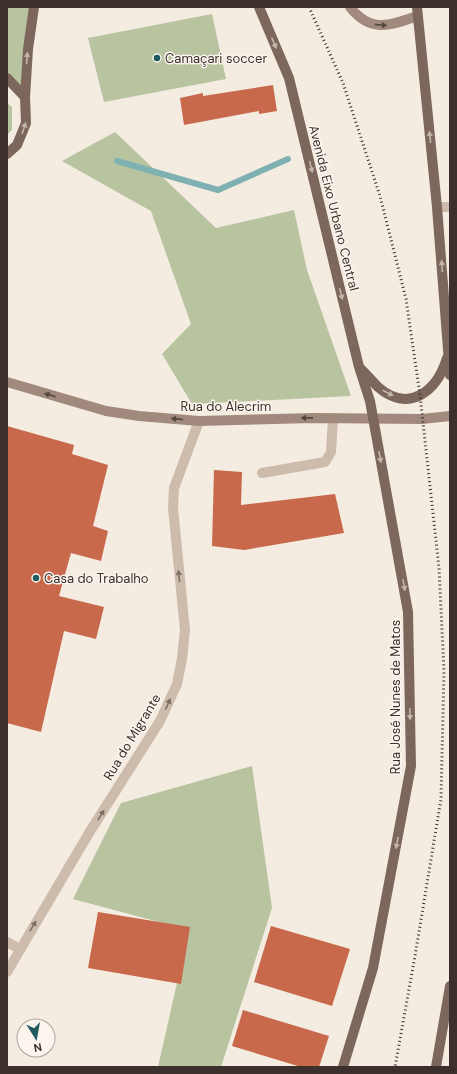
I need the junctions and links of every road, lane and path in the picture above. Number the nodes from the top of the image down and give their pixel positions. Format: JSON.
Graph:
{"nodes":[{"id":1,"x":34,"y":7,"type":"edge"},
{"id":2,"x":259,"y":7,"type":"edge"},
{"id":3,"x":350,"y":7,"type":"edge"},
{"id":4,"x":417,"y":11,"type":"edge"},
{"id":5,"x":7,"y":78,"type":"edge"},
{"id":6,"x":25,"y":97,"type":"junction"},
{"id":7,"x":7,"y":154,"type":"edge"},
{"id":8,"x":437,"y":207,"type":"junction"},
{"id":9,"x":450,"y":207,"type":"edge"},
{"id":10,"x":448,"y":354,"type":"junction"},
{"id":11,"x":359,"y":367,"type":"junction"},
{"id":12,"x":450,"y":375,"type":"edge"},
{"id":13,"x":7,"y":382,"type":"edge"},
{"id":14,"x":450,"y":416,"type":"edge"},
{"id":15,"x":334,"y":418,"type":"junction"},
{"id":16,"x":374,"y":418,"type":"junction"},
{"id":17,"x":199,"y":421,"type":"junction"},
{"id":18,"x":262,"y":472,"type":"dead end"},
{"id":19,"x":7,"y":942,"type":"edge"},
{"id":20,"x":20,"y":949,"type":"junction"},
{"id":21,"x":7,"y":972,"type":"edge"},
{"id":22,"x":450,"y":986,"type":"edge"},
{"id":23,"x":343,"y":1067,"type":"edge"},
{"id":24,"x":436,"y":1067,"type":"edge"}],
"edges":[{"from":6,"to":1,"type":"main road","one_way":true},
{"from":2,"to":11,"type":"main road","name":"Avenida Eixo Urbano Central","one_way":true},
{"from":3,"to":4,"type":"main road","one_way":true},
{"from":8,"to":4,"type":"main road","one_way":true},
{"from":5,"to":6,"type":"main road"},
{"from":7,"to":6,"type":"main road","one_way":true},
{"from":8,"to":9,"type":"street"},
{"from":10,"to":8,"type":"main road","one_way":true},
{"from":11,"to":10,"type":"main road","one_way":true},
{"from":10,"to":12,"type":"main road"},
{"from":11,"to":16,"type":"main road","name":"Avenida Eixo Urbano Central"},
{"from":17,"to":13,"type":"main road","name":"Rua do Alecrim","one_way":true},
{"from":14,"to":16,"type":"main road","name":"Rua do Alecrim"},
{"from":15,"to":16,"type":"main road","name":"Rua do Alecrim"},
{"from":15,"to":17,"type":"main road","name":"Rua do Alecrim","one_way":true},
{"from":15,"to":18,"type":"street"},
{"from":16,"to":23,"type":"main road","name":"Rua José Nunes de Matos","one_way":true},
{"from":20,"to":17,"type":"street","name":"Rua do Migrante","one_way":true},
{"from":19,"to":20,"type":"street"},
{"from":20,"to":21,"type":"street","name":"Rua do Migrante"},
{"from":22,"to":24,"type":"main road"}]}
